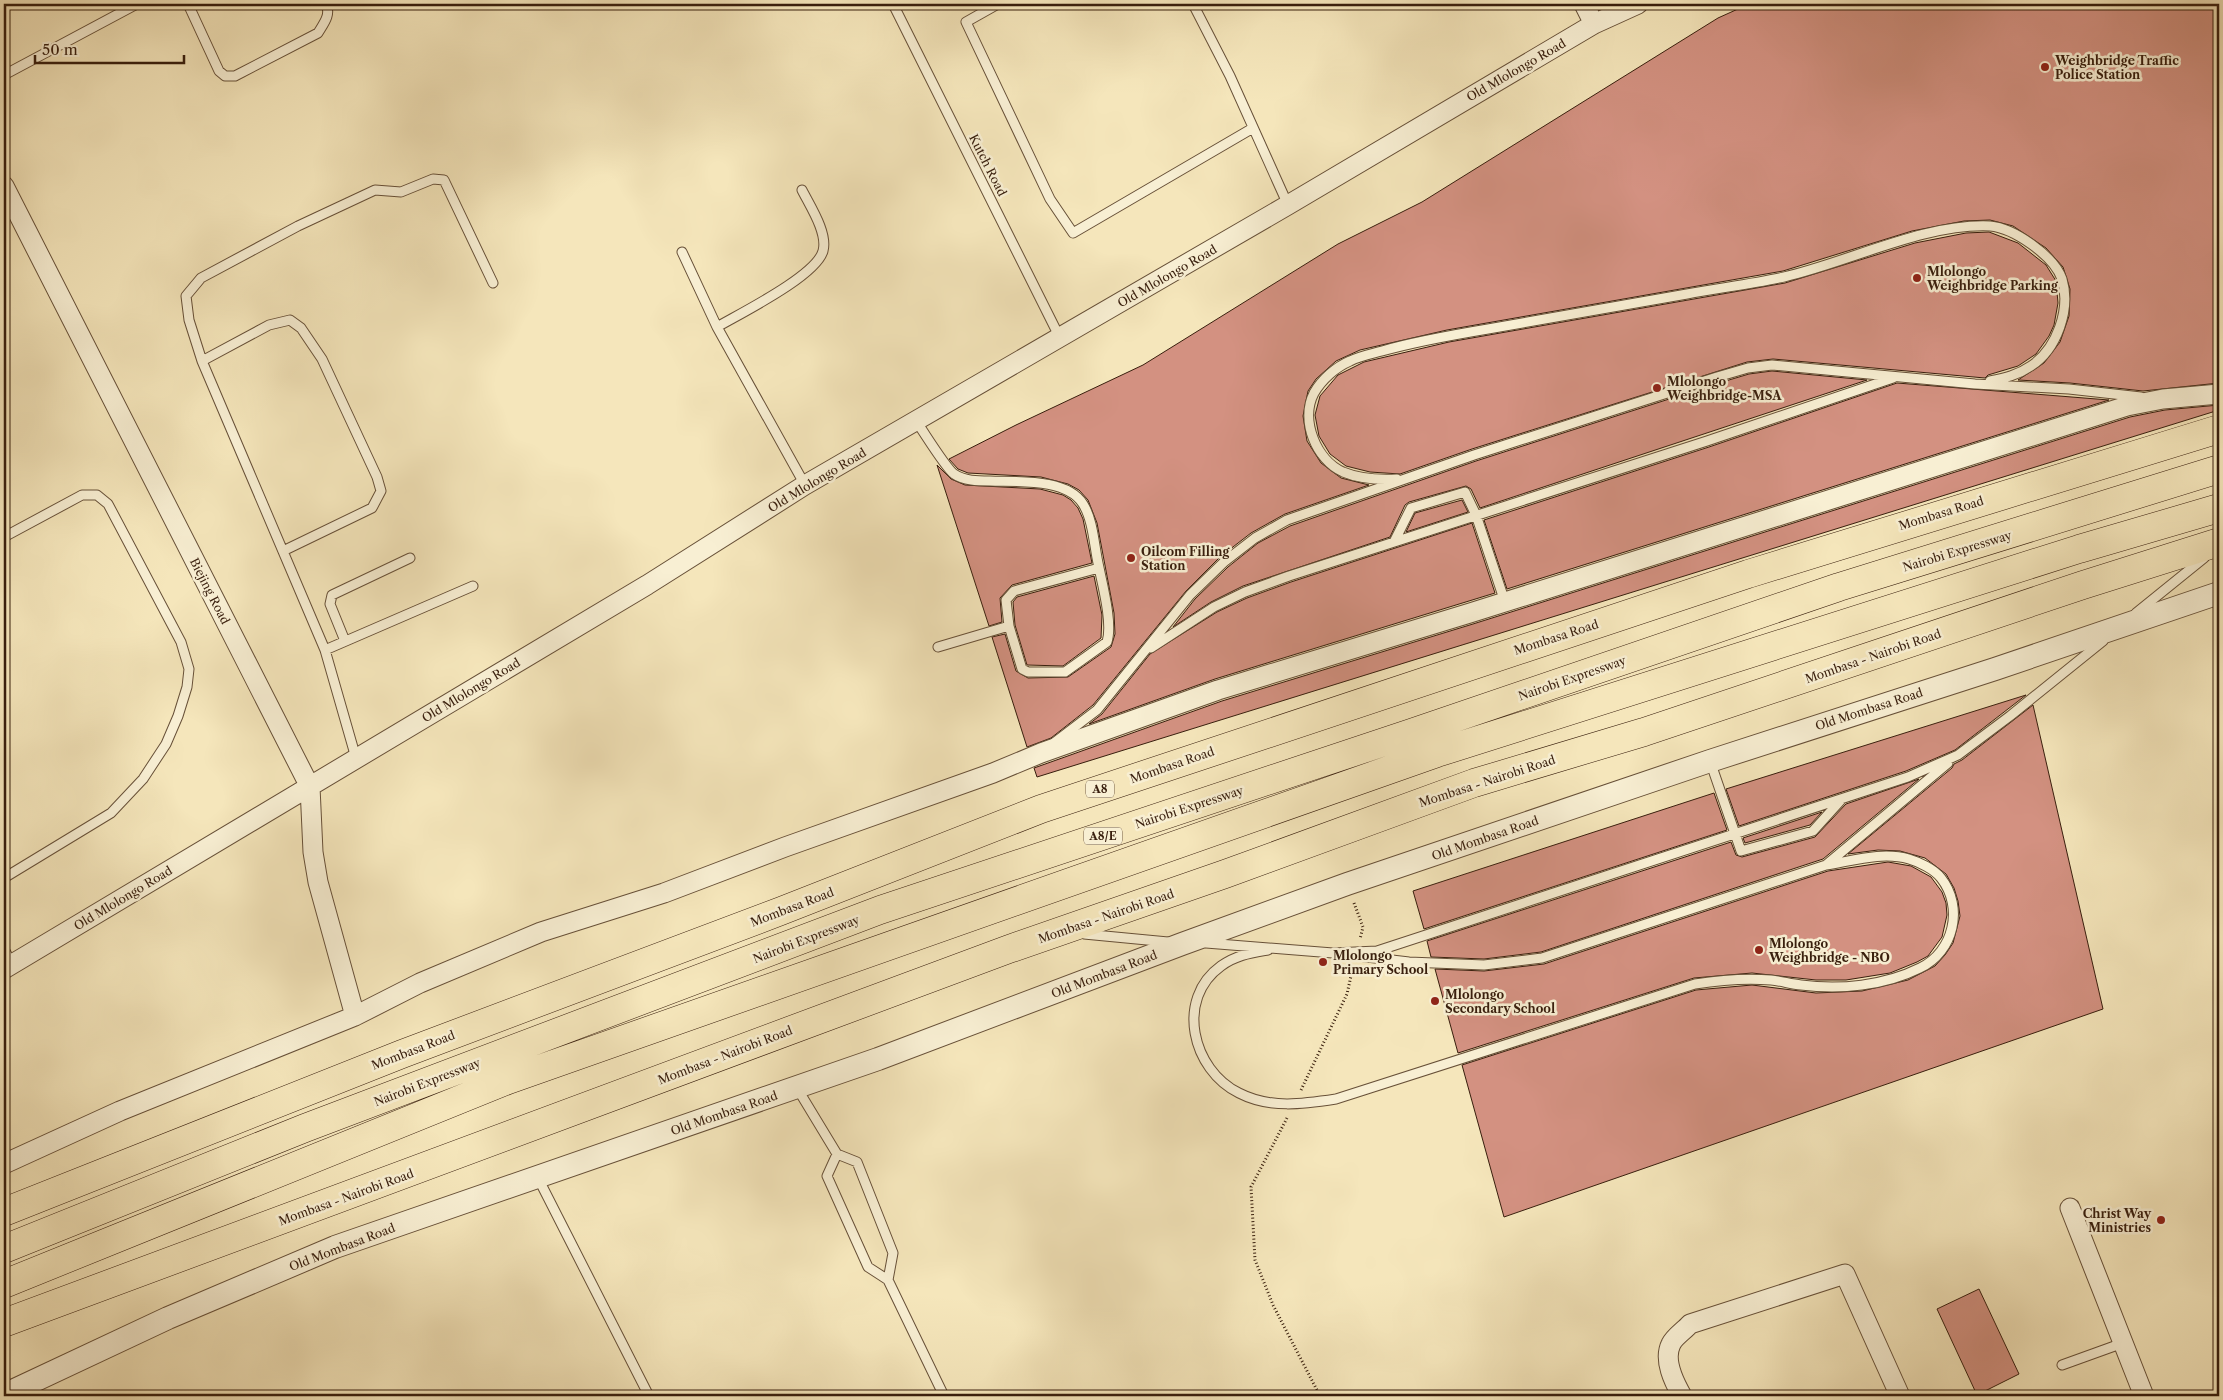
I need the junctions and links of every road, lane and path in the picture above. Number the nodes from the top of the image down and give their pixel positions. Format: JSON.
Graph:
{"nodes":[{"id":1,"x":137,"y":4,"type":"edge"},
{"id":2,"x":188,"y":4,"type":"edge"},
{"id":3,"x":326,"y":4,"type":"edge"},
{"id":4,"x":893,"y":4,"type":"edge"},
{"id":5,"x":998,"y":4,"type":"edge"},
{"id":6,"x":1193,"y":4,"type":"edge"},
{"id":7,"x":1584,"y":4,"type":"edge"},
{"id":8,"x":1638,"y":4,"type":"edge"},
{"id":9,"x":1594,"y":24,"type":"junction"},
{"id":10,"x":4,"y":75,"type":"edge"},
{"id":11,"x":1253,"y":128,"type":"junction"},
{"id":12,"x":4,"y":186,"type":"edge"},
{"id":13,"x":802,"y":190,"type":"dead end"},
{"id":14,"x":1288,"y":205,"type":"junction"},
{"id":15,"x":682,"y":252,"type":"dead end"},
{"id":16,"x":493,"y":283,"type":"dead end"},
{"id":17,"x":717,"y":327,"type":"junction"},
{"id":18,"x":1060,"y":338,"type":"junction"},
{"id":19,"x":202,"y":361,"type":"junction"},
{"id":20,"x":1898,"y":376,"type":"junction"},
{"id":21,"x":1975,"y":384,"type":"junction"},
{"id":22,"x":2219,"y":394,"type":"edge"},
{"id":23,"x":2162,"y":399,"type":"junction"},
{"id":24,"x":916,"y":421,"type":"junction"},
{"id":25,"x":2219,"y":429,"type":"edge"},
{"id":26,"x":2219,"y":469,"type":"edge"},
{"id":27,"x":1406,"y":478,"type":"junction"},
{"id":28,"x":805,"y":485,"type":"junction"},
{"id":29,"x":2219,"y":508,"type":"edge"},
{"id":30,"x":1476,"y":516,"type":"junction"},
{"id":31,"x":4,"y":537,"type":"edge"},
{"id":32,"x":1394,"y":542,"type":"junction"},
{"id":33,"x":2219,"y":542,"type":"edge"},
{"id":34,"x":2219,"y":550,"type":"edge"},
{"id":35,"x":283,"y":551,"type":"junction"},
{"id":36,"x":410,"y":558,"type":"dead end"},
{"id":37,"x":1099,"y":568,"type":"junction"},
{"id":38,"x":473,"y":586,"type":"dead end"},
{"id":39,"x":2219,"y":593,"type":"edge"},
{"id":40,"x":1504,"y":602,"type":"junction"},
{"id":41,"x":2122,"y":625,"type":"junction"},
{"id":42,"x":1009,"y":626,"type":"junction"},
{"id":43,"x":345,"y":641,"type":"junction"},
{"id":44,"x":938,"y":647,"type":"dead end"},
{"id":45,"x":325,"y":650,"type":"junction"},
{"id":46,"x":1143,"y":653,"type":"junction"},
{"id":47,"x":1041,"y":753,"type":"junction"},
{"id":48,"x":1958,"y":755,"type":"junction"},
{"id":49,"x":356,"y":758,"type":"junction"},
{"id":50,"x":1710,"y":760,"type":"junction"},
{"id":51,"x":310,"y":787,"type":"junction"},
{"id":52,"x":1841,"y":800,"type":"junction"},
{"id":53,"x":1734,"y":834,"type":"junction"},
{"id":54,"x":1826,"y":865,"type":"junction"},
{"id":55,"x":4,"y":878,"type":"edge"},
{"id":56,"x":1347,"y":884,"type":"junction"},
{"id":57,"x":1182,"y":944,"type":"junction"},
{"id":58,"x":1280,"y":948,"type":"junction"},
{"id":59,"x":1009,"y":949,"type":"junction"},
{"id":60,"x":1357,"y":954,"type":"junction"},
{"id":61,"x":7,"y":961,"type":"edge"},
{"id":62,"x":355,"y":1016,"type":"junction"},
{"id":63,"x":796,"y":1087,"type":"junction"},
{"id":64,"x":1294,"y":1105,"type":"junction"},
{"id":65,"x":837,"y":1154,"type":"junction"},
{"id":66,"x":4,"y":1164,"type":"edge"},
{"id":67,"x":538,"y":1178,"type":"junction"},
{"id":68,"x":2070,"y":1208,"type":"dead end"},
{"id":69,"x":4,"y":1212,"type":"edge"},
{"id":70,"x":4,"y":1249,"type":"edge"},
{"id":71,"x":888,"y":1280,"type":"junction"},
{"id":72,"x":4,"y":1284,"type":"edge"},
{"id":73,"x":4,"y":1323,"type":"edge"},
{"id":74,"x":2123,"y":1342,"type":"junction"},
{"id":75,"x":2062,"y":1365,"type":"dead end"},
{"id":76,"x":4,"y":1395,"type":"edge"},
{"id":77,"x":649,"y":1396,"type":"edge"},
{"id":78,"x":944,"y":1396,"type":"edge"},
{"id":79,"x":1320,"y":1396,"type":"edge"},
{"id":80,"x":1682,"y":1396,"type":"edge"},
{"id":81,"x":1900,"y":1396,"type":"edge"},
{"id":82,"x":2144,"y":1396,"type":"edge"}],
"edges":[{"from":1,"to":10,"type":"lane"},
{"from":2,"to":3,"type":"lane"},
{"from":4,"to":18,"type":"lane","name":"Kutch Road"},
{"from":5,"to":11,"type":"lane"},
{"from":6,"to":11,"type":"lane"},
{"from":7,"to":9,"type":"street"},
{"from":8,"to":9,"type":"street","name":"Old Mlolongo Road"},
{"from":9,"to":14,"type":"street","name":"Old Mlolongo Road"},
{"from":11,"to":14,"type":"lane"},
{"from":12,"to":51,"type":"street","name":"Biejing Road"},
{"from":13,"to":17,"type":"lane"},
{"from":14,"to":18,"type":"street","name":"Old Mlolongo Road"},
{"from":15,"to":17,"type":"lane"},
{"from":16,"to":19,"type":"lane"},
{"from":17,"to":28,"type":"lane"},
{"from":18,"to":24,"type":"street","name":"Old Mlolongo Road"},
{"from":19,"to":35,"type":"lane"},
{"from":19,"to":35,"type":"lane"},
{"from":20,"to":21,"type":"lane"},
{"from":20,"to":27,"type":"lane"},
{"from":20,"to":30,"type":"lane"},
{"from":21,"to":23,"type":"lane"},
{"from":21,"to":27,"type":"lane"},
{"from":22,"to":23,"type":"street"},
{"from":23,"to":40,"type":"street"},
{"from":24,"to":28,"type":"street","name":"Old Mlolongo Road"},
{"from":24,"to":37,"type":"lane"},
{"from":25,"to":69,"type":"highway","name":"Mombasa Road","number":"A8"},
{"from":26,"to":70,"type":"highway","name":"Nairobi Expressway","number":"A8/E"},
{"from":27,"to":46,"type":"lane"},
{"from":28,"to":49,"type":"street","name":"Old Mlolongo Road"},
{"from":29,"to":72,"type":"highway","number":"A8/E"},
{"from":30,"to":32,"type":"lane"},
{"from":30,"to":32,"type":"lane"},
{"from":30,"to":40,"type":"lane"},
{"from":31,"to":55,"type":"lane"},
{"from":32,"to":46,"type":"lane"},
{"from":33,"to":59,"type":"highway","name":"Mombasa - Nairobi Road"},
{"from":34,"to":41,"type":"lane"},
{"from":35,"to":45,"type":"lane"},
{"from":36,"to":43,"type":"lane"},
{"from":37,"to":42,"type":"lane"},
{"from":37,"to":42,"type":"lane"},
{"from":38,"to":43,"type":"lane"},
{"from":39,"to":41,"type":"street","name":"Old Mombasa Road"},
{"from":40,"to":47,"type":"street"},
{"from":41,"to":48,"type":"lane"},
{"from":41,"to":50,"type":"street","name":"Old Mombasa Road"},
{"from":42,"to":44,"type":"lane"},
{"from":43,"to":45,"type":"lane"},
{"from":45,"to":49,"type":"lane"},
{"from":46,"to":47,"type":"lane"},
{"from":47,"to":62,"type":"street"},
{"from":48,"to":52,"type":"lane"},
{"from":48,"to":54,"type":"lane"},
{"from":49,"to":51,"type":"street","name":"Old Mlolongo Road"},
{"from":50,"to":53,"type":"lane"},
{"from":50,"to":56,"type":"street","name":"Old Mombasa Road"},
{"from":51,"to":61,"type":"street","name":"Old Mlolongo Road"},
{"from":51,"to":62,"type":"street","name":"Biejing Road"},
{"from":52,"to":53,"type":"lane"},
{"from":52,"to":53,"type":"lane"},
{"from":53,"to":60,"type":"lane"},
{"from":54,"to":60,"type":"lane"},
{"from":54,"to":64,"type":"lane"},
{"from":56,"to":57,"type":"street","name":"Old Mombasa Road"},
{"from":56,"to":60,"type":"path"},
{"from":57,"to":58,"type":"lane"},
{"from":57,"to":59,"type":"lane"},
{"from":57,"to":63,"type":"street","name":"Old Mombasa Road"},
{"from":58,"to":60,"type":"lane"},
{"from":58,"to":64,"type":"lane"},
{"from":59,"to":73,"type":"highway","name":"Mombasa - Nairobi Road"},
{"from":60,"to":64,"type":"path"},
{"from":62,"to":66,"type":"street"},
{"from":63,"to":65,"type":"lane"},
{"from":63,"to":67,"type":"street","name":"Old Mombasa Road"},
{"from":64,"to":79,"type":"path"},
{"from":65,"to":71,"type":"lane"},
{"from":65,"to":71,"type":"lane"},
{"from":67,"to":76,"type":"street","name":"Old Mombasa Road"},
{"from":67,"to":77,"type":"lane"},
{"from":68,"to":74,"type":"street"},
{"from":71,"to":78,"type":"lane"},
{"from":74,"to":75,"type":"lane"},
{"from":74,"to":82,"type":"street"},
{"from":80,"to":81,"type":"street"}]}
